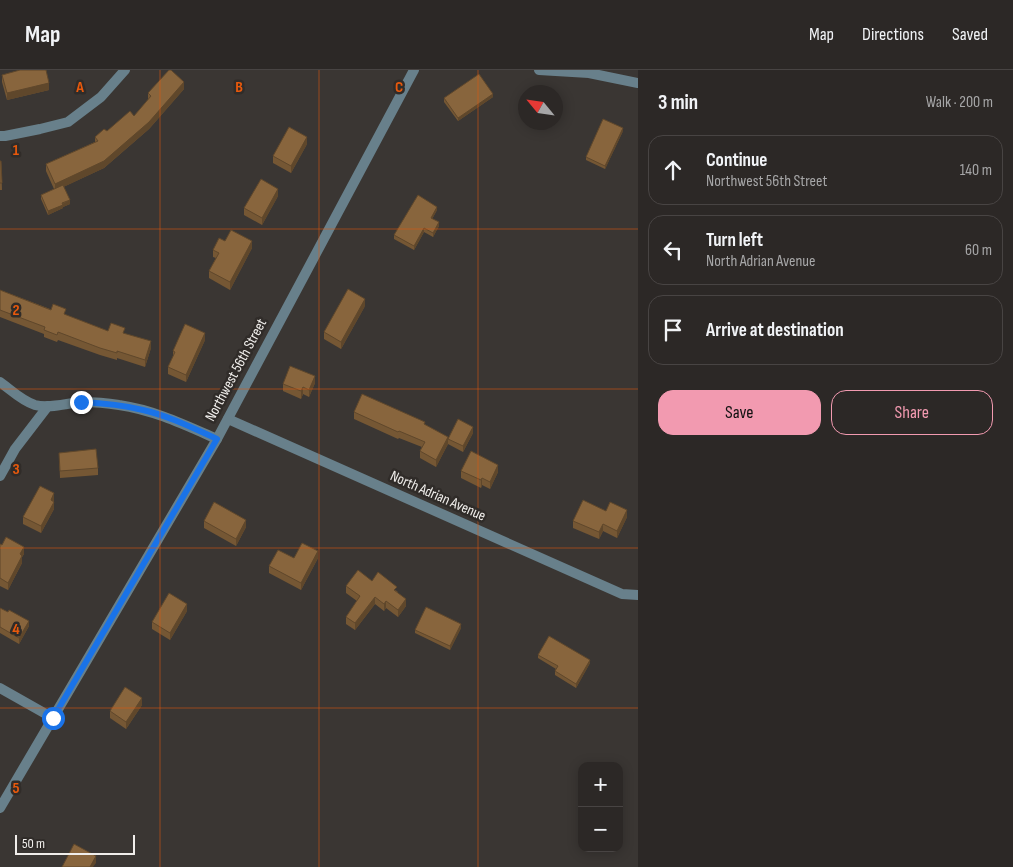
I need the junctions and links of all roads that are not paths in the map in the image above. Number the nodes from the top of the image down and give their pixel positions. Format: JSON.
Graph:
{"nodes":[{"id":1,"x":125,"y":70,"type":"edge"},
{"id":2,"x":414,"y":70,"type":"edge"},
{"id":3,"x":539,"y":70,"type":"edge"},
{"id":4,"x":638,"y":83,"type":"edge"},
{"id":5,"x":0,"y":136,"type":"edge"},
{"id":6,"x":0,"y":382,"type":"edge"},
{"id":7,"x":48,"y":406,"type":"junction"},
{"id":8,"x":228,"y":419,"type":"junction"},
{"id":9,"x":217,"y":439,"type":"junction"},
{"id":10,"x":0,"y":476,"type":"edge"},
{"id":11,"x":638,"y":595,"type":"edge"},
{"id":12,"x":0,"y":688,"type":"edge"},
{"id":13,"x":53,"y":718,"type":"junction"},
{"id":14,"x":0,"y":808,"type":"edge"}],
"edges":[{"from":1,"to":5,"type":"street"},
{"from":2,"to":8,"type":"street","name":"Northwest 56th Street"},
{"from":3,"to":4,"type":"street"},
{"from":6,"to":7,"type":"street"},
{"from":7,"to":9,"type":"street"},
{"from":7,"to":10,"type":"street"},
{"from":8,"to":9,"type":"street","name":"Northwest 56th Street"},
{"from":8,"to":11,"type":"street","name":"North Adrian Avenue"},
{"from":9,"to":13,"type":"street","name":"Northwest 56th Street"},
{"from":12,"to":13,"type":"street"},
{"from":13,"to":14,"type":"street","name":"Northwest 56th Street"}]}
